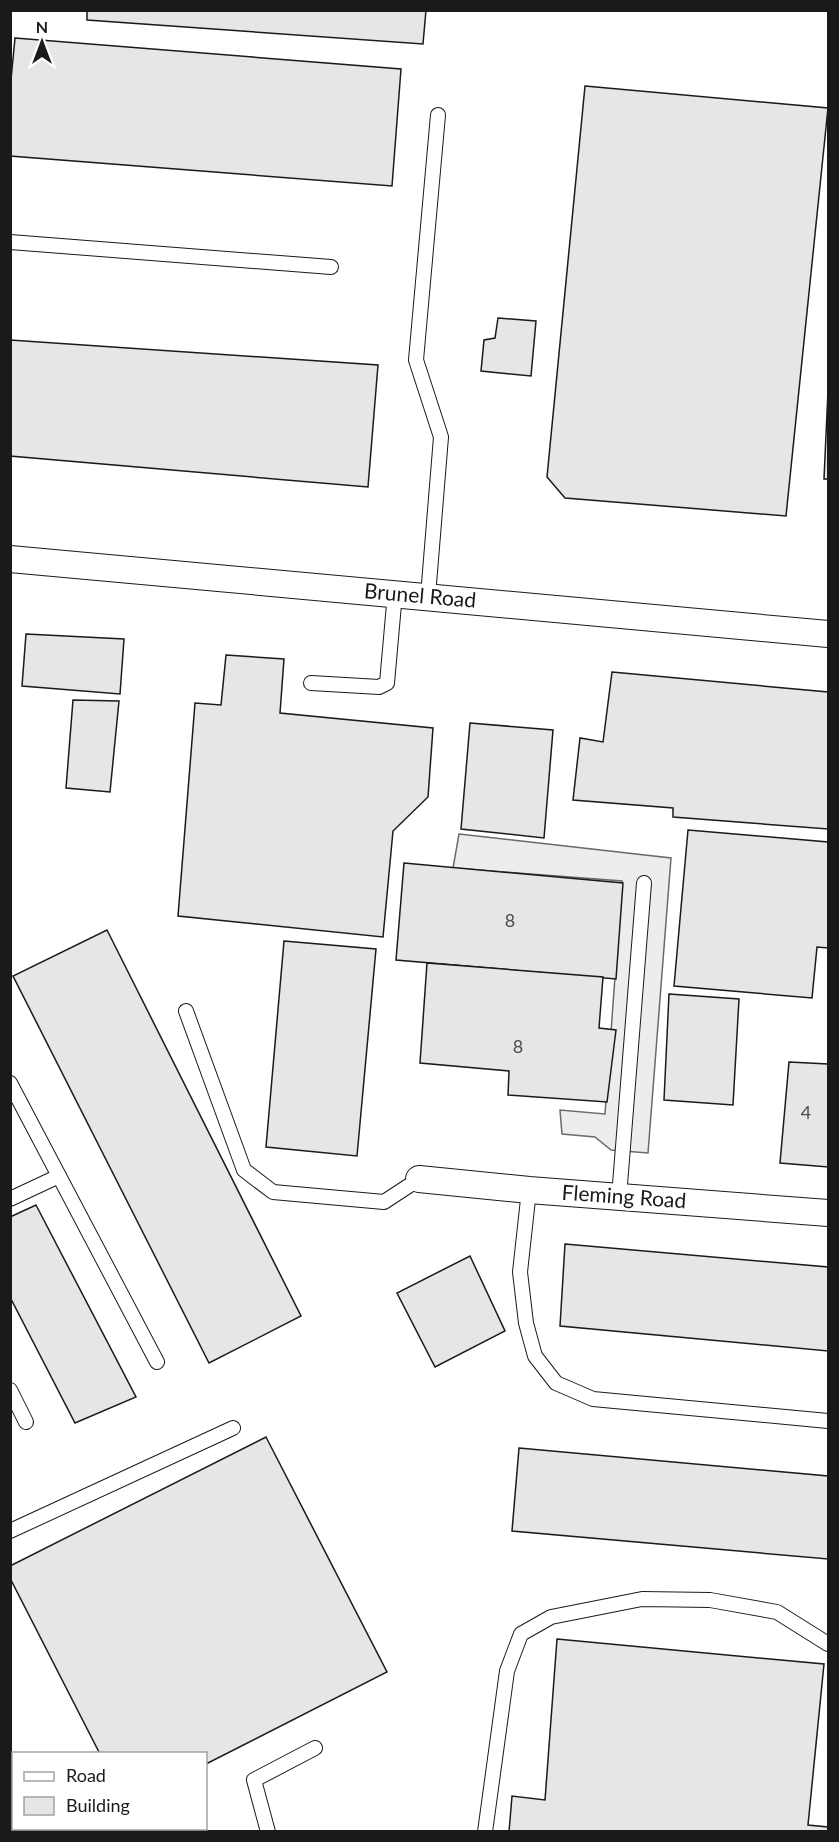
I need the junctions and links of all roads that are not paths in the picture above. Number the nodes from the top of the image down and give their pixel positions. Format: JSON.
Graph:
{"nodes":[{"id":1,"x":438,"y":115,"type":"dead end"},
{"id":2,"x":10,"y":242,"type":"edge"},
{"id":3,"x":331,"y":267,"type":"dead end"},
{"id":4,"x":10,"y":559,"type":"edge"},
{"id":5,"x":396,"y":593,"type":"junction"},
{"id":6,"x":428,"y":597,"type":"junction"},
{"id":7,"x":828,"y":634,"type":"edge"},
{"id":8,"x":311,"y":683,"type":"dead end"},
{"id":9,"x":644,"y":883,"type":"dead end"},
{"id":10,"x":186,"y":1011,"type":"dead end"},
{"id":11,"x":10,"y":1083,"type":"edge"},
{"id":12,"x":59,"y":1176,"type":"junction"},
{"id":13,"x":419,"y":1179,"type":"joint"},
{"id":14,"x":529,"y":1190,"type":"junction"},
{"id":15,"x":619,"y":1197,"type":"junction"},
{"id":16,"x":10,"y":1199,"type":"edge"},
{"id":17,"x":828,"y":1213,"type":"edge"},
{"id":18,"x":157,"y":1362,"type":"dead end"},
{"id":19,"x":10,"y":1390,"type":"edge"},
{"id":20,"x":828,"y":1421,"type":"edge"},
{"id":21,"x":26,"y":1422,"type":"dead end"},
{"id":22,"x":233,"y":1428,"type":"dead end"},
{"id":23,"x":10,"y":1531,"type":"edge"},
{"id":24,"x":828,"y":1644,"type":"edge"},
{"id":25,"x":315,"y":1748,"type":"dead end"},
{"id":26,"x":268,"y":1832,"type":"edge"},
{"id":27,"x":485,"y":1832,"type":"edge"}],
"edges":[{"from":1,"to":6,"type":"lane"},
{"from":2,"to":3,"type":"lane"},
{"from":4,"to":5,"type":"street","name":"Brunel Road"},
{"from":5,"to":6,"type":"street","name":"Brunel Road"},
{"from":5,"to":8,"type":"lane"},
{"from":6,"to":7,"type":"street","name":"Brunel Road"},
{"from":9,"to":15,"type":"lane"},
{"from":10,"to":13,"type":"lane"},
{"from":11,"to":12,"type":"lane"},
{"from":12,"to":16,"type":"lane"},
{"from":12,"to":18,"type":"lane"},
{"from":13,"to":14,"type":"street","name":"Fleming Road"},
{"from":14,"to":15,"type":"street","name":"Fleming Road"},
{"from":14,"to":20,"type":"lane"},
{"from":15,"to":17,"type":"street","name":"Fleming Road"},
{"from":19,"to":21,"type":"lane"},
{"from":22,"to":23,"type":"lane"},
{"from":24,"to":27,"type":"lane"},
{"from":25,"to":26,"type":"lane"}]}
